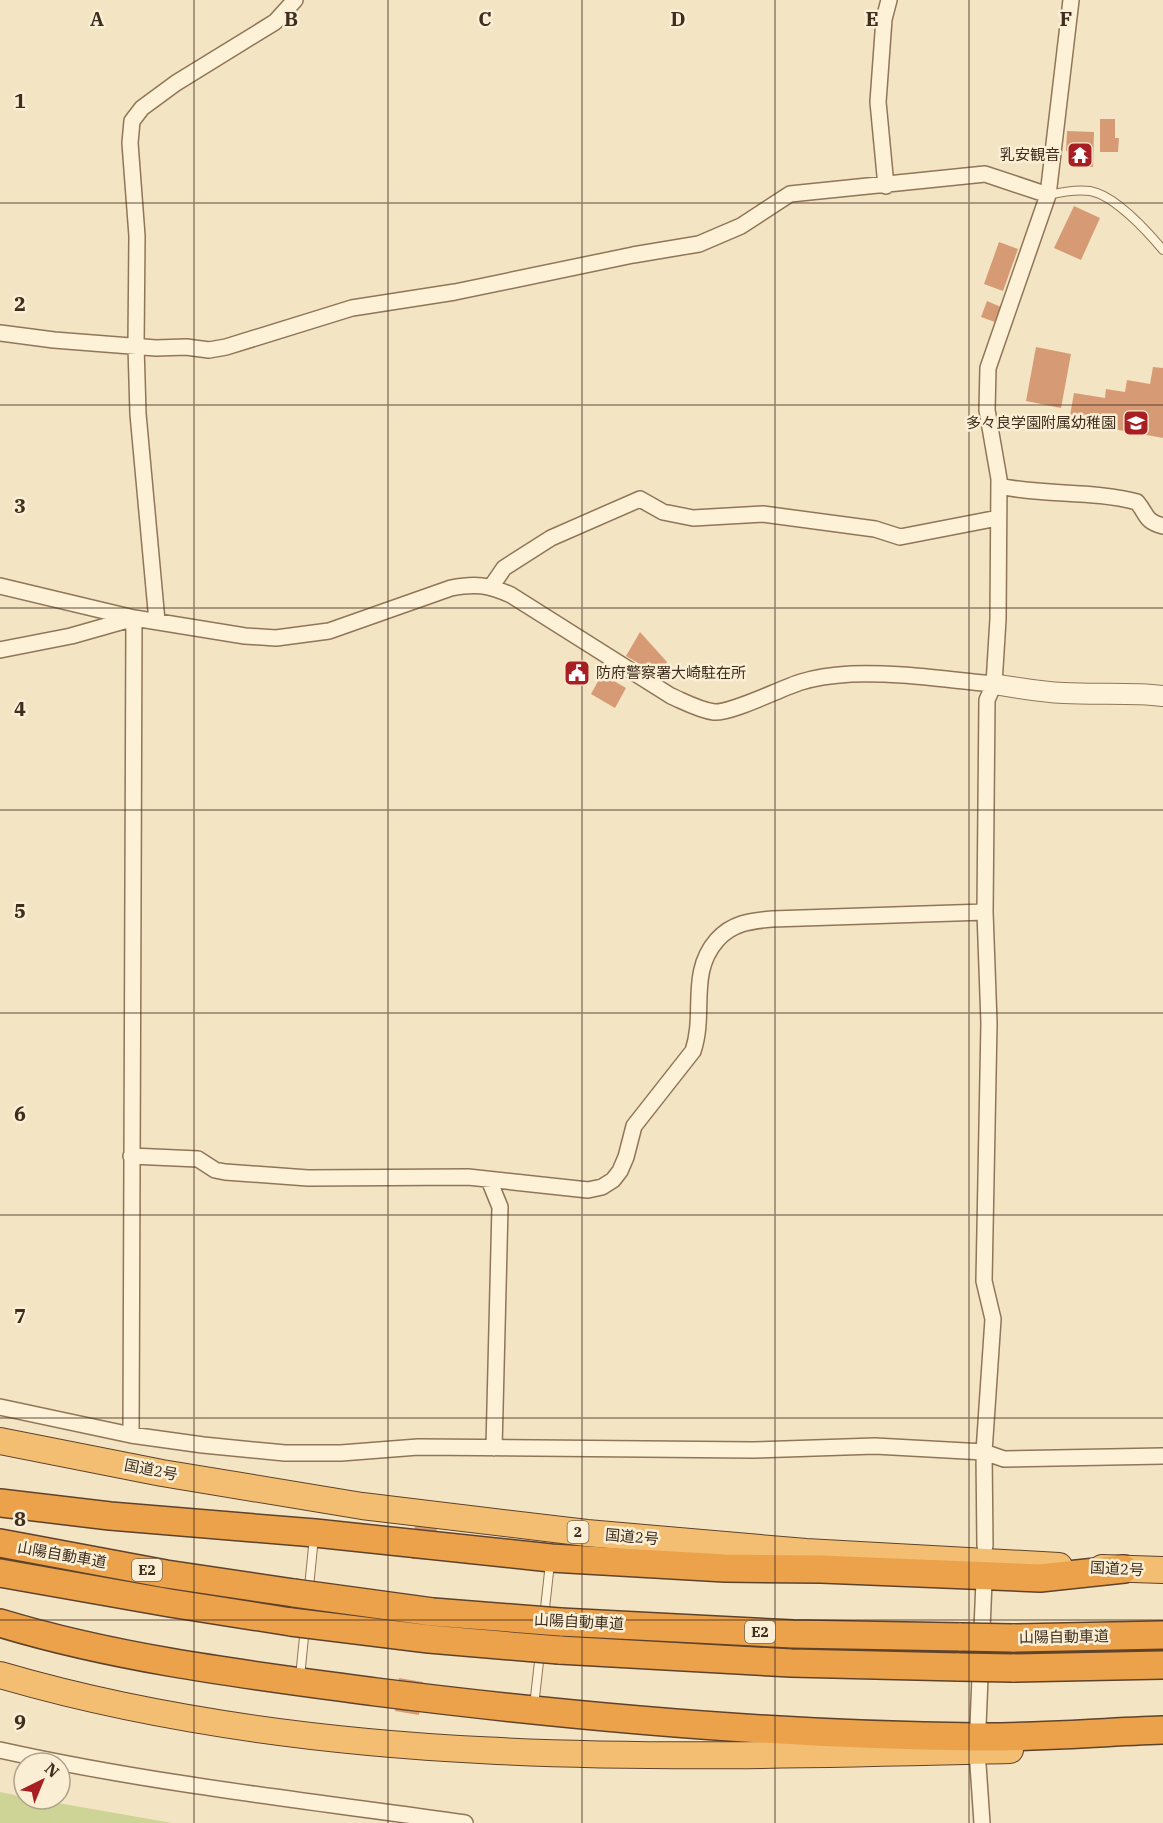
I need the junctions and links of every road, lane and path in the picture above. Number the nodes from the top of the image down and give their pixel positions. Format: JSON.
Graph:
{"nodes":[{"id":1,"x":295,"y":0,"type":"edge"},
{"id":2,"x":889,"y":0,"type":"edge"},
{"id":3,"x":1071,"y":0,"type":"edge"},
{"id":4,"x":886,"y":186,"type":"junction"},
{"id":5,"x":1048,"y":195,"type":"junction"},
{"id":6,"x":1163,"y":250,"type":"edge"},
{"id":7,"x":0,"y":333,"type":"edge"},
{"id":8,"x":136,"y":346,"type":"junction"},
{"id":9,"x":999,"y":486,"type":"junction"},
{"id":10,"x":998,"y":518,"type":"junction"},
{"id":11,"x":1163,"y":526,"type":"edge"},
{"id":12,"x":0,"y":586,"type":"edge"},
{"id":13,"x":491,"y":587,"type":"junction"},
{"id":14,"x":134,"y":618,"type":"junction"},
{"id":15,"x":157,"y":621,"type":"junction"},
{"id":16,"x":0,"y":650,"type":"edge"},
{"id":17,"x":994,"y":684,"type":"junction"},
{"id":18,"x":1163,"y":696,"type":"edge"},
{"id":19,"x":985,"y":912,"type":"junction"},
{"id":20,"x":131,"y":1156,"type":"junction"},
{"id":21,"x":489,"y":1180,"type":"junction"},
{"id":22,"x":0,"y":1407,"type":"edge"},
{"id":23,"x":131,"y":1435,"type":"junction"},
{"id":24,"x":0,"y":1441,"type":"edge"},
{"id":25,"x":494,"y":1448,"type":"junction"},
{"id":26,"x":984,"y":1452,"type":"junction"},
{"id":27,"x":1163,"y":1456,"type":"edge"},
{"id":28,"x":0,"y":1503,"type":"edge"},
{"id":29,"x":315,"y":1533,"type":"junction"},
{"id":30,"x":0,"y":1543,"type":"edge"},
{"id":31,"x":986,"y":1546,"type":"dead end"},
{"id":32,"x":551,"y":1558,"type":"junction"},
{"id":33,"x":1124,"y":1569,"type":"junction"},
{"id":34,"x":1163,"y":1570,"type":"edge"},
{"id":35,"x":0,"y":1573,"type":"edge"},
{"id":36,"x":984,"y":1581,"type":"dead end"},
{"id":37,"x":0,"y":1623,"type":"edge"},
{"id":38,"x":551,"y":1635,"type":"junction"},
{"id":39,"x":1163,"y":1635,"type":"edge"},
{"id":40,"x":1163,"y":1665,"type":"edge"},
{"id":41,"x":0,"y":1675,"type":"edge"},
{"id":42,"x":299,"y":1682,"type":"junction"},
{"id":43,"x":534,"y":1711,"type":"junction"},
{"id":44,"x":1163,"y":1730,"type":"edge"},
{"id":45,"x":1163,"y":1742,"type":"edge"},
{"id":46,"x":977,"y":1744,"type":"junction"},
{"id":47,"x":0,"y":1750,"type":"edge"},
{"id":48,"x":465,"y":1823,"type":"edge"},
{"id":49,"x":982,"y":1823,"type":"edge"}],
"edges":[{"from":1,"to":8,"type":"street"},
{"from":2,"to":4,"type":"street"},
{"from":3,"to":5,"type":"street"},
{"from":4,"to":5,"type":"street"},
{"from":4,"to":8,"type":"street"},
{"from":5,"to":6,"type":"lane"},
{"from":5,"to":9,"type":"street"},
{"from":7,"to":8,"type":"street"},
{"from":8,"to":15,"type":"street"},
{"from":9,"to":10,"type":"street"},
{"from":9,"to":11,"type":"street"},
{"from":10,"to":13,"type":"street"},
{"from":10,"to":17,"type":"street"},
{"from":12,"to":14,"type":"street"},
{"from":13,"to":15,"type":"street"},
{"from":13,"to":17,"type":"street"},
{"from":14,"to":15,"type":"street"},
{"from":14,"to":16,"type":"street"},
{"from":14,"to":20,"type":"street"},
{"from":17,"to":18,"type":"street"},
{"from":17,"to":19,"type":"street"},
{"from":19,"to":21,"type":"street"},
{"from":19,"to":26,"type":"street"},
{"from":20,"to":21,"type":"street"},
{"from":20,"to":23,"type":"street"},
{"from":21,"to":25,"type":"street"},
{"from":22,"to":23,"type":"street"},
{"from":23,"to":25,"type":"street"},
{"from":24,"to":33,"type":"highway","name":"国道2号","number":"2"},
{"from":25,"to":26,"type":"street"},
{"from":26,"to":27,"type":"street"},
{"from":26,"to":31,"type":"street"},
{"from":28,"to":29,"type":"highway"},
{"from":29,"to":32,"type":"highway"},
{"from":29,"to":42,"type":"lane"},
{"from":30,"to":38,"type":"highway","name":"山陽自動車道","number":"E2","bridge":true},
{"from":32,"to":33,"type":"highway"},
{"from":32,"to":38,"type":"lane"},
{"from":33,"to":34,"type":"highway","name":"国道2号","number":"2"},
{"from":35,"to":38,"type":"highway","name":"山陽自動車道","number":"E2","bridge":true},
{"from":36,"to":46,"type":"street"},
{"from":37,"to":42,"type":"highway"},
{"from":38,"to":39,"type":"highway","name":"山陽自動車道","number":"E2","bridge":true},
{"from":38,"to":40,"type":"highway","name":"山陽自動車道","number":"E2","bridge":true},
{"from":38,"to":43,"type":"lane"},
{"from":41,"to":46,"type":"highway"},
{"from":42,"to":43,"type":"highway"},
{"from":43,"to":46,"type":"highway"},
{"from":44,"to":46,"type":"highway"},
{"from":45,"to":46,"type":"highway"},
{"from":46,"to":49,"type":"street"},
{"from":47,"to":48,"type":"street"}]}
